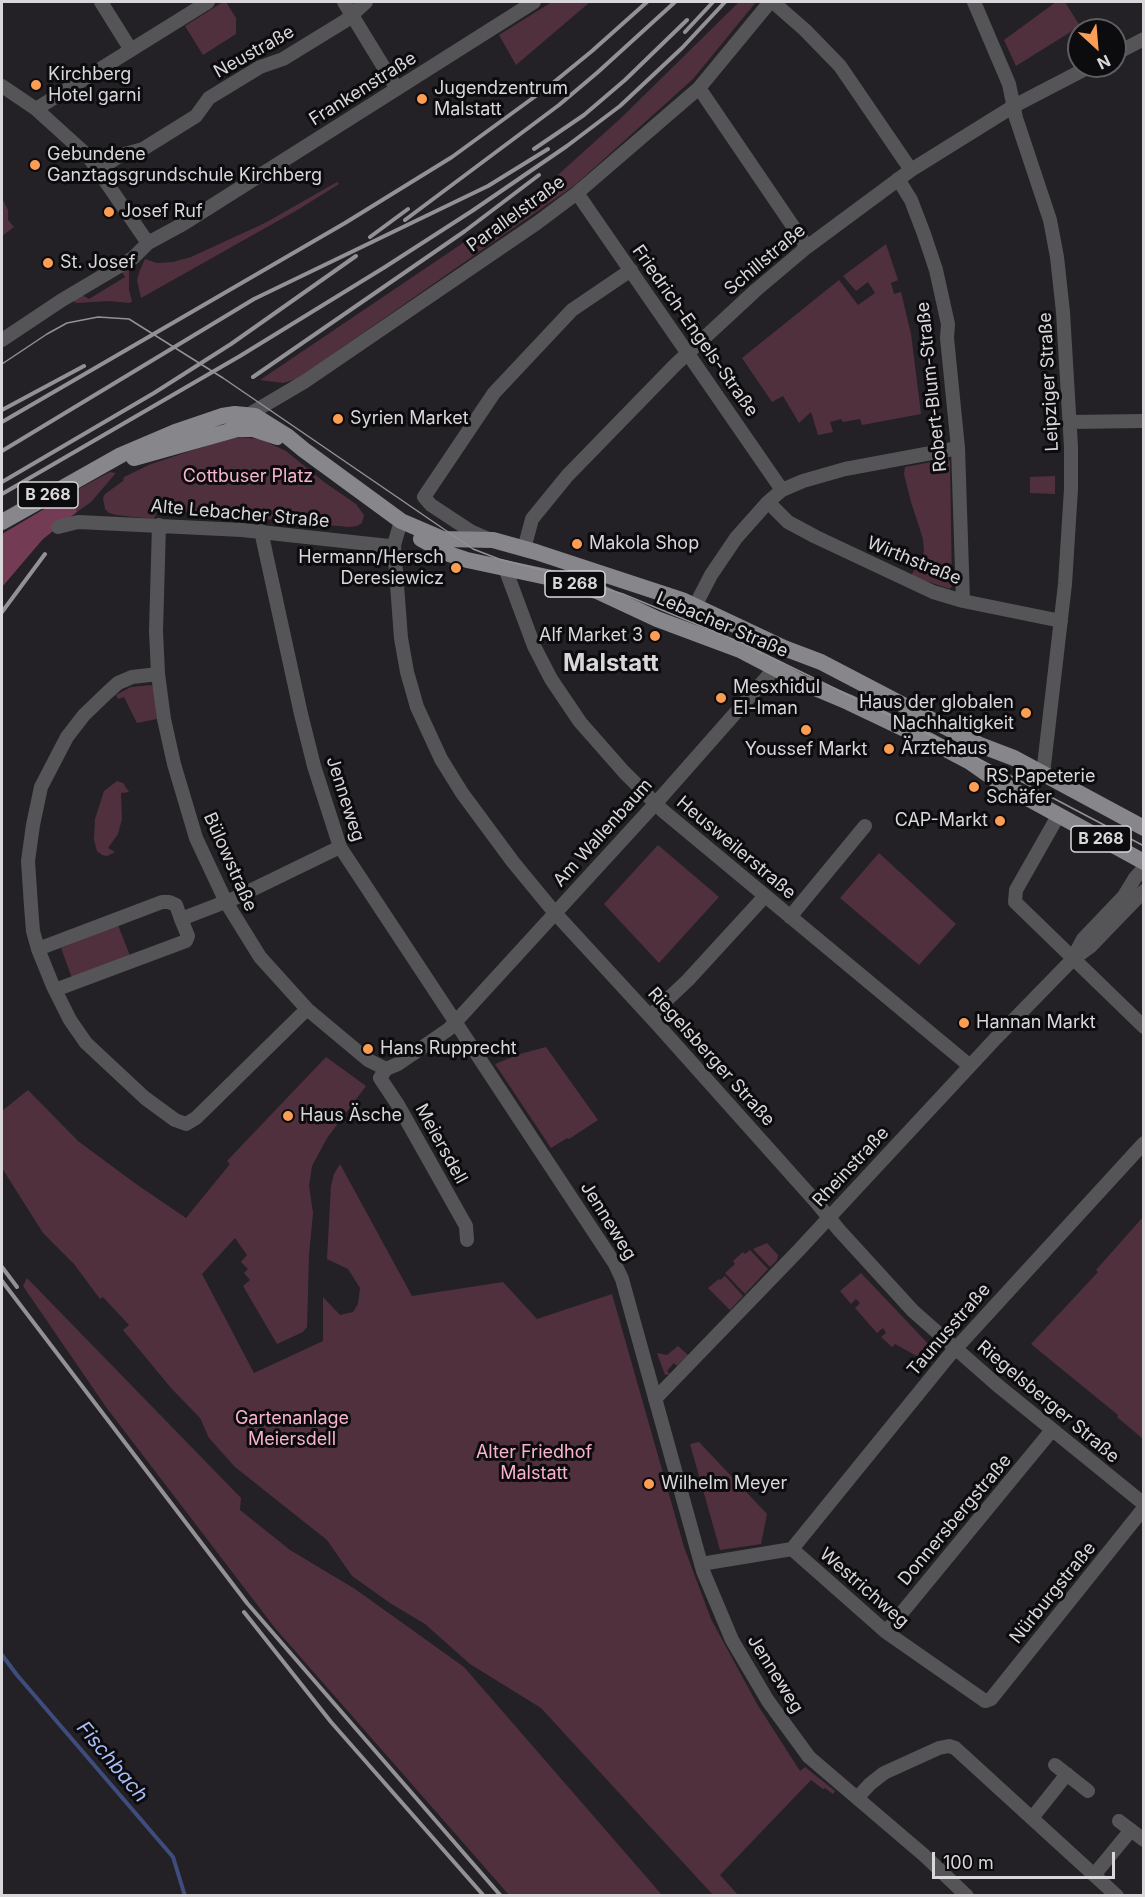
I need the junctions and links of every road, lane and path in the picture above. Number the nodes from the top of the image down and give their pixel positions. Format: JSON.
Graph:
{"nodes":[{"id":1,"x":101,"y":2,"type":"edge"},
{"id":2,"x":208,"y":2,"type":"edge"},
{"id":3,"x":344,"y":2,"type":"edge"},
{"id":4,"x":366,"y":2,"type":"edge"},
{"id":5,"x":534,"y":2,"type":"edge"},
{"id":6,"x":772,"y":2,"type":"edge"},
{"id":7,"x":974,"y":2,"type":"edge"},
{"id":8,"x":193,"y":6,"type":"edge"},
{"id":9,"x":352,"y":14,"type":"junction"},
{"id":10,"x":1140,"y":40,"type":"edge"},
{"id":11,"x":131,"y":50,"type":"junction"},
{"id":12,"x":1143,"y":55,"type":"edge"},
{"id":13,"x":1068,"y":78,"type":"edge"},
{"id":14,"x":2,"y":86,"type":"edge"},
{"id":15,"x":699,"y":87,"type":"junction"},
{"id":16,"x":397,"y":89,"type":"junction"},
{"id":17,"x":1014,"y":106,"type":"junction"},
{"id":18,"x":36,"y":109,"type":"junction"},
{"id":19,"x":99,"y":169,"type":"junction"},
{"id":20,"x":911,"y":170,"type":"junction"},
{"id":21,"x":898,"y":179,"type":"junction"},
{"id":22,"x":577,"y":193,"type":"junction"},
{"id":23,"x":148,"y":243,"type":"junction"},
{"id":24,"x":807,"y":247,"type":"junction"},
{"id":25,"x":631,"y":270,"type":"junction"},
{"id":26,"x":2,"y":340,"type":"edge"},
{"id":27,"x":687,"y":353,"type":"junction"},
{"id":28,"x":248,"y":415,"type":"junction"},
{"id":29,"x":1143,"y":421,"type":"edge"},
{"id":30,"x":1070,"y":422,"type":"junction"},
{"id":31,"x":958,"y":448,"type":"junction"},
{"id":32,"x":170,"y":449,"type":"junction"},
{"id":33,"x":304,"y":450,"type":"junction"},
{"id":34,"x":96,"y":469,"type":"junction"},
{"id":35,"x":782,"y":490,"type":"junction"},
{"id":36,"x":768,"y":502,"type":"junction"},
{"id":37,"x":401,"y":521,"type":"junction"},
{"id":38,"x":2,"y":522,"type":"edge"},
{"id":39,"x":159,"y":525,"type":"junction"},
{"id":40,"x":58,"y":527,"type":"dead end"},
{"id":41,"x":261,"y":531,"type":"junction"},
{"id":42,"x":494,"y":540,"type":"junction"},
{"id":43,"x":394,"y":545,"type":"junction"},
{"id":44,"x":524,"y":549,"type":"junction"},
{"id":45,"x":505,"y":568,"type":"junction"},
{"id":46,"x":963,"y":601,"type":"junction"},
{"id":47,"x":695,"y":606,"type":"junction"},
{"id":48,"x":1061,"y":621,"type":"junction"},
{"id":49,"x":776,"y":667,"type":"junction"},
{"id":50,"x":158,"y":674,"type":"junction"},
{"id":51,"x":1043,"y":774,"type":"junction"},
{"id":52,"x":656,"y":803,"type":"junction"},
{"id":53,"x":1040,"y":805,"type":"junction"},
{"id":54,"x":1058,"y":816,"type":"junction"},
{"id":55,"x":865,"y":826,"type":"dead end"},
{"id":56,"x":1143,"y":828,"type":"edge"},
{"id":57,"x":340,"y":847,"type":"junction"},
{"id":58,"x":1143,"y":862,"type":"edge"},
{"id":59,"x":1143,"y":868,"type":"edge"},
{"id":60,"x":1143,"y":891,"type":"edge"},
{"id":61,"x":765,"y":896,"type":"junction"},
{"id":62,"x":226,"y":902,"type":"junction"},
{"id":63,"x":555,"y":913,"type":"junction"},
{"id":64,"x":790,"y":917,"type":"junction"},
{"id":65,"x":181,"y":918,"type":"junction"},
{"id":66,"x":38,"y":949,"type":"junction"},
{"id":67,"x":1073,"y":959,"type":"junction"},
{"id":68,"x":55,"y":990,"type":"junction"},
{"id":69,"x":307,"y":1009,"type":"junction"},
{"id":70,"x":650,"y":1016,"type":"junction"},
{"id":71,"x":455,"y":1022,"type":"junction"},
{"id":72,"x":1143,"y":1027,"type":"edge"},
{"id":73,"x":970,"y":1066,"type":"junction"},
{"id":74,"x":386,"y":1070,"type":"junction"},
{"id":75,"x":1143,"y":1143,"type":"edge"},
{"id":76,"x":829,"y":1217,"type":"junction"},
{"id":77,"x":468,"y":1240,"type":"dead end"},
{"id":78,"x":956,"y":1348,"type":"junction"},
{"id":79,"x":655,"y":1399,"type":"junction"},
{"id":80,"x":1052,"y":1430,"type":"junction"},
{"id":81,"x":1143,"y":1506,"type":"edge"},
{"id":82,"x":792,"y":1549,"type":"junction"},
{"id":83,"x":701,"y":1564,"type":"junction"},
{"id":84,"x":886,"y":1632,"type":"junction"},
{"id":85,"x":991,"y":1700,"type":"joint"},
{"id":86,"x":1055,"y":1765,"type":"dead end"},
{"id":87,"x":1067,"y":1774,"type":"junction"},
{"id":88,"x":1088,"y":1791,"type":"dead end"},
{"id":89,"x":858,"y":1797,"type":"junction"},
{"id":90,"x":1032,"y":1818,"type":"junction"},
{"id":91,"x":1119,"y":1821,"type":"dead end"},
{"id":92,"x":1131,"y":1830,"type":"junction"},
{"id":93,"x":1143,"y":1840,"type":"edge"},
{"id":94,"x":1094,"y":1875,"type":"junction"},
{"id":95,"x":967,"y":1896,"type":"edge"},
{"id":96,"x":1117,"y":1896,"type":"edge"}],
"edges":[{"from":1,"to":11,"type":"street"},
{"from":2,"to":8,"type":"street"},
{"from":3,"to":9,"type":"street"},
{"from":4,"to":9,"type":"street","name":"Neustraße"},
{"from":5,"to":16,"type":"street","name":"Frankenstraße"},
{"from":6,"to":15,"type":"street","name":"Parallelstraße"},
{"from":6,"to":20,"type":"street"},
{"from":7,"to":17,"type":"street","name":"Leipziger Straße"},
{"from":8,"to":11,"type":"street"},
{"from":9,"to":16,"type":"street"},
{"from":9,"to":19,"type":"street","name":"Neustraße"},
{"from":10,"to":12,"type":"street"},
{"from":11,"to":18,"type":"street"},
{"from":13,"to":17,"type":"street","name":"Schillstraße"},
{"from":14,"to":18,"type":"street"},
{"from":15,"to":22,"type":"street","name":"Parallelstraße"},
{"from":15,"to":24,"type":"street"},
{"from":16,"to":23,"type":"street","name":"Frankenstraße"},
{"from":17,"to":20,"type":"street","name":"Schillstraße"},
{"from":17,"to":30,"type":"street","name":"Leipziger Straße"},
{"from":18,"to":19,"type":"street"},
{"from":19,"to":23,"type":"street"},
{"from":20,"to":21,"type":"street","name":"Schillstraße"},
{"from":21,"to":24,"type":"street","name":"Schillstraße"},
{"from":21,"to":31,"type":"street","name":"Robert-Blum-Straße"},
{"from":22,"to":25,"type":"street","name":"Friedrich-Engels-Straße"},
{"from":22,"to":28,"type":"street","name":"Parallelstraße"},
{"from":23,"to":26,"type":"street","name":"Frankenstraße"},
{"from":24,"to":27,"type":"street","name":"Schillstraße"},
{"from":25,"to":27,"type":"street","name":"Friedrich-Engels-Straße"},
{"from":25,"to":42,"type":"street"},
{"from":27,"to":35,"type":"street","name":"Friedrich-Engels-Straße"},
{"from":27,"to":44,"type":"street","name":"Schillstraße"},
{"from":28,"to":32,"type":"main road","number":"B 268"},
{"from":28,"to":33,"type":"main road","name":"Lebacher Straße","number":"B 268"},
{"from":28,"to":34,"type":"main road","name":"Lebacher Straße","number":"B 268"},
{"from":29,"to":30,"type":"street"},
{"from":30,"to":48,"type":"street","name":"Leipziger Straße"},
{"from":31,"to":35,"type":"street"},
{"from":31,"to":46,"type":"street","name":"Robert-Blum-Straße"},
{"from":32,"to":33,"type":"main road","name":"Lebacher Straße","number":"B 268"},
{"from":32,"to":34,"type":"main road","name":"Lebacher Straße","number":"B 268"},
{"from":33,"to":37,"type":"main road","name":"Lebacher Straße","number":"B 268"},
{"from":34,"to":38,"type":"main road","name":"Lebacher Straße","number":"B 268"},
{"from":35,"to":36,"type":"street"},
{"from":36,"to":46,"type":"street","name":"Wirthstraße"},
{"from":36,"to":47,"type":"street"},
{"from":37,"to":42,"type":"main road","name":"Lebacher Straße","number":"B 268"},
{"from":37,"to":43,"type":"street"},
{"from":37,"to":45,"type":"main road","name":"Lebacher Straße","number":"B 268"},
{"from":39,"to":40,"type":"street","name":"Alte Lebacher Straße"},
{"from":39,"to":41,"type":"street","name":"Alte Lebacher Straße"},
{"from":39,"to":50,"type":"street","name":"Bülowstraße"},
{"from":41,"to":43,"type":"street","name":"Alte Lebacher Straße"},
{"from":41,"to":57,"type":"street","name":"Jenneweg"},
{"from":42,"to":44,"type":"main road","name":"Lebacher Straße","number":"B 268"},
{"from":43,"to":63,"type":"street","name":"Riegelsberger Straße"},
{"from":44,"to":47,"type":"main road","name":"Lebacher Straße","number":"B 268"},
{"from":45,"to":49,"type":"main road","name":"Lebacher Straße","number":"B 268"},
{"from":45,"to":52,"type":"street","name":"Heusweilerstraße"},
{"from":46,"to":48,"type":"street","name":"Wirthstraße"},
{"from":47,"to":51,"type":"main road","name":"Lebacher Straße","number":"B 268"},
{"from":48,"to":51,"type":"street","name":"Leipziger Straße"},
{"from":49,"to":52,"type":"street","name":"Am Wallenbaum"},
{"from":49,"to":53,"type":"main road","name":"Lebacher Straße","number":"B 268"},
{"from":50,"to":62,"type":"street","name":"Bülowstraße"},
{"from":50,"to":66,"type":"street"},
{"from":51,"to":53,"type":"main road"},
{"from":51,"to":56,"type":"main road","name":"Lebacher Straße","number":"B 268"},
{"from":52,"to":61,"type":"street","name":"Heusweilerstraße"},
{"from":52,"to":63,"type":"street","name":"Am Wallenbaum"},
{"from":53,"to":54,"type":"main road","name":"Lebacher Straße","number":"B 268"},
{"from":54,"to":58,"type":"main road","name":"Lebacher Straße","number":"B 268"},
{"from":54,"to":67,"type":"street"},
{"from":55,"to":64,"type":"street","name":"Heusweilerstraße"},
{"from":57,"to":62,"type":"street"},
{"from":57,"to":71,"type":"street","name":"Jenneweg"},
{"from":59,"to":67,"type":"street","name":"Rheinstraße"},
{"from":60,"to":67,"type":"street","name":"Rheinstraße"},
{"from":61,"to":64,"type":"street","name":"Heusweilerstraße"},
{"from":61,"to":70,"type":"street"},
{"from":62,"to":65,"type":"street"},
{"from":62,"to":69,"type":"street","name":"Bülowstraße"},
{"from":63,"to":70,"type":"street","name":"Riegelsberger Straße"},
{"from":63,"to":71,"type":"street","name":"Am Wallenbaum"},
{"from":64,"to":73,"type":"street","name":"Heusweilerstraße"},
{"from":65,"to":66,"type":"street"},
{"from":65,"to":68,"type":"street"},
{"from":66,"to":68,"type":"street"},
{"from":67,"to":72,"type":"street"},
{"from":67,"to":73,"type":"street","name":"Rheinstraße"},
{"from":68,"to":69,"type":"street"},
{"from":69,"to":74,"type":"street","name":"Bülowstraße"},
{"from":70,"to":76,"type":"street","name":"Riegelsberger Straße"},
{"from":71,"to":74,"type":"street"},
{"from":71,"to":79,"type":"street","name":"Jenneweg"},
{"from":73,"to":76,"type":"street","name":"Rheinstraße"},
{"from":74,"to":77,"type":"street","name":"Meiersdell"},
{"from":75,"to":78,"type":"street","name":"Taunusstraße"},
{"from":76,"to":78,"type":"street","name":"Riegelsberger Straße"},
{"from":76,"to":79,"type":"street","name":"Rheinstraße"},
{"from":78,"to":80,"type":"street","name":"Riegelsberger Straße"},
{"from":78,"to":82,"type":"street","name":"Taunusstraße"},
{"from":79,"to":83,"type":"street","name":"Jenneweg"},
{"from":80,"to":81,"type":"street","name":"Riegelsberger Straße"},
{"from":80,"to":84,"type":"street","name":"Donnersbergstraße"},
{"from":81,"to":85,"type":"street","name":"Nürburgstraße"},
{"from":82,"to":83,"type":"street","name":"Westrichweg"},
{"from":82,"to":84,"type":"street","name":"Westrichweg"},
{"from":83,"to":89,"type":"street","name":"Jenneweg"},
{"from":84,"to":85,"type":"street","name":"Westrichweg"},
{"from":86,"to":87,"type":"street"},
{"from":87,"to":88,"type":"street"},
{"from":87,"to":90,"type":"street"},
{"from":89,"to":90,"type":"street"},
{"from":89,"to":95,"type":"street","name":"Jenneweg"},
{"from":90,"to":94,"type":"street"},
{"from":91,"to":92,"type":"street"},
{"from":92,"to":93,"type":"street"},
{"from":92,"to":94,"type":"street"},
{"from":94,"to":96,"type":"street"}]}
